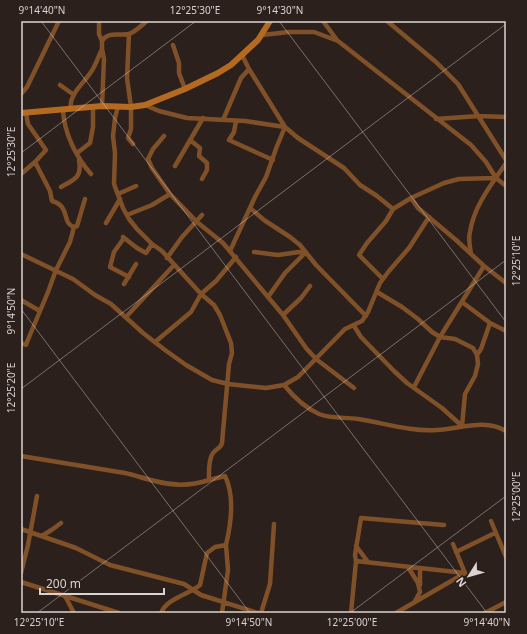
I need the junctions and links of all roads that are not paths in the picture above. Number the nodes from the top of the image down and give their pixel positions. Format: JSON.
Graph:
{"nodes":[{"id":1,"x":59,"y":21,"type":"edge"},
{"id":2,"x":99,"y":21,"type":"edge"},
{"id":3,"x":147,"y":21,"type":"edge"},
{"id":4,"x":270,"y":21,"type":"edge"},
{"id":5,"x":323,"y":21,"type":"edge"},
{"id":6,"x":387,"y":21,"type":"edge"},
{"id":7,"x":129,"y":34,"type":"junction"},
{"id":8,"x":262,"y":35,"type":"junction"},
{"id":9,"x":102,"y":41,"type":"junction"},
{"id":10,"x":338,"y":41,"type":"junction"},
{"id":11,"x":173,"y":45,"type":"dead end"},
{"id":12,"x":102,"y":49,"type":"junction"},
{"id":13,"x":242,"y":55,"type":"junction"},
{"id":14,"x":249,"y":69,"type":"junction"},
{"id":15,"x":60,"y":85,"type":"dead end"},
{"id":16,"x":185,"y":89,"type":"junction"},
{"id":17,"x":21,"y":94,"type":"edge"},
{"id":18,"x":74,"y":94,"type":"junction"},
{"id":19,"x":144,"y":105,"type":"junction"},
{"id":20,"x":102,"y":106,"type":"junction"},
{"id":21,"x":118,"y":106,"type":"junction"},
{"id":22,"x":93,"y":107,"type":"junction"},
{"id":23,"x":131,"y":107,"type":"junction"},
{"id":24,"x":71,"y":109,"type":"junction"},
{"id":25,"x":63,"y":110,"type":"junction"},
{"id":26,"x":23,"y":113,"type":"edge"},
{"id":27,"x":480,"y":116,"type":"junction"},
{"id":28,"x":506,"y":117,"type":"edge"},
{"id":29,"x":203,"y":118,"type":"junction"},
{"id":30,"x":436,"y":119,"type":"junction"},
{"id":31,"x":223,"y":120,"type":"junction"},
{"id":32,"x":236,"y":120,"type":"junction"},
{"id":33,"x":286,"y":127,"type":"junction"},
{"id":34,"x":164,"y":136,"type":"dead end"},
{"id":35,"x":190,"y":140,"type":"junction"},
{"id":36,"x":133,"y":144,"type":"dead end"},
{"id":37,"x":78,"y":154,"type":"junction"},
{"id":38,"x":272,"y":160,"type":"junction"},
{"id":39,"x":506,"y":160,"type":"edge"},
{"id":40,"x":35,"y":162,"type":"junction"},
{"id":41,"x":506,"y":163,"type":"edge"},
{"id":42,"x":175,"y":166,"type":"dead end"},
{"id":43,"x":21,"y":174,"type":"edge"},
{"id":44,"x":91,"y":174,"type":"dead end"},
{"id":45,"x":496,"y":178,"type":"junction"},
{"id":46,"x":202,"y":179,"type":"dead end"},
{"id":47,"x":136,"y":186,"type":"dead end"},
{"id":48,"x":506,"y":186,"type":"edge"},
{"id":49,"x":61,"y":187,"type":"dead end"},
{"id":50,"x":170,"y":194,"type":"junction"},
{"id":51,"x":119,"y":196,"type":"junction"},
{"id":52,"x":411,"y":198,"type":"junction"},
{"id":53,"x":85,"y":199,"type":"dead end"},
{"id":54,"x":250,"y":208,"type":"junction"},
{"id":55,"x":393,"y":209,"type":"junction"},
{"id":56,"x":127,"y":215,"type":"junction"},
{"id":57,"x":202,"y":215,"type":"dead end"},
{"id":58,"x":429,"y":218,"type":"junction"},
{"id":59,"x":197,"y":222,"type":"junction"},
{"id":60,"x":106,"y":223,"type":"dead end"},
{"id":61,"x":74,"y":227,"type":"junction"},
{"id":62,"x":152,"y":244,"type":"junction"},
{"id":63,"x":230,"y":251,"type":"junction"},
{"id":64,"x":254,"y":252,"type":"dead end"},
{"id":65,"x":306,"y":253,"type":"junction"},
{"id":66,"x":21,"y":254,"type":"edge"},
{"id":67,"x":471,"y":254,"type":"junction"},
{"id":68,"x":236,"y":257,"type":"junction"},
{"id":69,"x":167,"y":258,"type":"junction"},
{"id":70,"x":136,"y":264,"type":"dead end"},
{"id":71,"x":174,"y":265,"type":"junction"},
{"id":72,"x":484,"y":266,"type":"junction"},
{"id":73,"x":56,"y":270,"type":"junction"},
{"id":74,"x":128,"y":278,"type":"junction"},
{"id":75,"x":383,"y":279,"type":"junction"},
{"id":76,"x":506,"y":283,"type":"edge"},
{"id":77,"x":124,"y":284,"type":"dead end"},
{"id":78,"x":310,"y":286,"type":"dead end"},
{"id":79,"x":377,"y":292,"type":"junction"},
{"id":80,"x":201,"y":294,"type":"junction"},
{"id":81,"x":268,"y":297,"type":"junction"},
{"id":82,"x":21,"y":300,"type":"edge"},
{"id":83,"x":462,"y":302,"type":"junction"},
{"id":84,"x":40,"y":311,"type":"junction"},
{"id":85,"x":283,"y":315,"type":"junction"},
{"id":86,"x":366,"y":316,"type":"junction"},
{"id":87,"x":126,"y":317,"type":"junction"},
{"id":88,"x":490,"y":323,"type":"junction"},
{"id":89,"x":354,"y":326,"type":"junction"},
{"id":90,"x":506,"y":331,"type":"edge"},
{"id":91,"x":440,"y":337,"type":"junction"},
{"id":92,"x":155,"y":342,"type":"junction"},
{"id":93,"x":21,"y":343,"type":"edge"},
{"id":94,"x":477,"y":355,"type":"junction"},
{"id":95,"x":316,"y":359,"type":"junction"},
{"id":96,"x":228,"y":384,"type":"junction"},
{"id":97,"x":284,"y":385,"type":"junction"},
{"id":98,"x":414,"y":387,"type":"junction"},
{"id":99,"x":354,"y":388,"type":"dead end"},
{"id":100,"x":462,"y":426,"type":"junction"},
{"id":101,"x":506,"y":430,"type":"edge"},
{"id":102,"x":21,"y":456,"type":"edge"},
{"id":103,"x":210,"y":480,"type":"junction"},
{"id":104,"x":37,"y":496,"type":"dead end"},
{"id":105,"x":491,"y":521,"type":"dead end"},
{"id":106,"x":61,"y":523,"type":"dead end"},
{"id":107,"x":274,"y":524,"type":"dead end"},
{"id":108,"x":444,"y":526,"type":"dead end"},
{"id":109,"x":21,"y":529,"type":"edge"},
{"id":110,"x":30,"y":532,"type":"junction"},
{"id":111,"x":495,"y":533,"type":"junction"},
{"id":112,"x":42,"y":536,"type":"junction"},
{"id":113,"x":453,"y":544,"type":"dead end"},
{"id":114,"x":226,"y":545,"type":"junction"},
{"id":115,"x":356,"y":546,"type":"junction"},
{"id":116,"x":504,"y":548,"type":"edge"},
{"id":117,"x":456,"y":552,"type":"junction"},
{"id":118,"x":506,"y":557,"type":"edge"},
{"id":119,"x":356,"y":561,"type":"junction"},
{"id":120,"x":368,"y":562,"type":"junction"},
{"id":121,"x":408,"y":567,"type":"junction"},
{"id":122,"x":420,"y":568,"type":"junction"},
{"id":123,"x":21,"y":573,"type":"edge"},
{"id":124,"x":464,"y":573,"type":"junction"},
{"id":125,"x":21,"y":582,"type":"edge"},
{"id":126,"x":193,"y":591,"type":"junction"},
{"id":127,"x":420,"y":592,"type":"junction"},
{"id":128,"x":65,"y":596,"type":"junction"},
{"id":129,"x":415,"y":601,"type":"junction"},
{"id":130,"x":506,"y":602,"type":"edge"},
{"id":131,"x":224,"y":603,"type":"junction"},
{"id":132,"x":74,"y":613,"type":"edge"},
{"id":133,"x":119,"y":613,"type":"edge"},
{"id":134,"x":161,"y":613,"type":"edge"},
{"id":135,"x":222,"y":613,"type":"edge"},
{"id":136,"x":260,"y":613,"type":"edge"},
{"id":137,"x":351,"y":613,"type":"edge"},
{"id":138,"x":396,"y":613,"type":"edge"},
{"id":139,"x":485,"y":613,"type":"edge"}],
"edges":[{"from":1,"to":17,"type":"street"},
{"from":2,"to":9,"type":"street"},
{"from":3,"to":7,"type":"street"},
{"from":4,"to":8,"type":"main road"},
{"from":5,"to":10,"type":"street"},
{"from":6,"to":27,"type":"street"},
{"from":7,"to":9,"type":"street"},
{"from":7,"to":23,"type":"street"},
{"from":8,"to":10,"type":"street"},
{"from":8,"to":13,"type":"main road"},
{"from":9,"to":12,"type":"street"},
{"from":10,"to":30,"type":"street"},
{"from":11,"to":16,"type":"street"},
{"from":12,"to":18,"type":"street"},
{"from":12,"to":20,"type":"street"},
{"from":13,"to":14,"type":"street"},
{"from":13,"to":16,"type":"main road"},
{"from":14,"to":31,"type":"street"},
{"from":14,"to":33,"type":"street"},
{"from":15,"to":18,"type":"street"},
{"from":16,"to":19,"type":"main road"},
{"from":18,"to":24,"type":"street"},
{"from":19,"to":23,"type":"main road"},
{"from":19,"to":29,"type":"street"},
{"from":20,"to":21,"type":"main road"},
{"from":20,"to":22,"type":"main road"},
{"from":21,"to":23,"type":"main road"},
{"from":21,"to":51,"type":"street"},
{"from":22,"to":24,"type":"main road"},
{"from":22,"to":37,"type":"street"},
{"from":23,"to":36,"type":"street"},
{"from":24,"to":25,"type":"main road"},
{"from":25,"to":26,"type":"main road"},
{"from":25,"to":37,"type":"street"},
{"from":26,"to":40,"type":"street"},
{"from":27,"to":28,"type":"street"},
{"from":27,"to":30,"type":"street"},
{"from":27,"to":39,"type":"street"},
{"from":29,"to":31,"type":"street"},
{"from":29,"to":35,"type":"street"},
{"from":30,"to":45,"type":"street"},
{"from":31,"to":32,"type":"street"},
{"from":32,"to":33,"type":"street"},
{"from":32,"to":38,"type":"street"},
{"from":33,"to":38,"type":"street"},
{"from":33,"to":55,"type":"street"},
{"from":34,"to":50,"type":"street"},
{"from":35,"to":42,"type":"street"},
{"from":35,"to":46,"type":"street"},
{"from":37,"to":44,"type":"street"},
{"from":37,"to":49,"type":"street"},
{"from":38,"to":54,"type":"street"},
{"from":40,"to":43,"type":"street"},
{"from":40,"to":61,"type":"street"},
{"from":41,"to":45,"type":"street"},
{"from":45,"to":48,"type":"street"},
{"from":45,"to":52,"type":"street"},
{"from":45,"to":67,"type":"street"},
{"from":47,"to":51,"type":"street"},
{"from":50,"to":56,"type":"street"},
{"from":50,"to":59,"type":"street"},
{"from":51,"to":56,"type":"street"},
{"from":51,"to":60,"type":"street"},
{"from":52,"to":55,"type":"street"},
{"from":52,"to":58,"type":"street"},
{"from":53,"to":61,"type":"street"},
{"from":54,"to":63,"type":"street"},
{"from":54,"to":65,"type":"street"},
{"from":55,"to":75,"type":"street"},
{"from":56,"to":62,"type":"street"},
{"from":57,"to":59,"type":"street"},
{"from":58,"to":67,"type":"street"},
{"from":58,"to":75,"type":"street"},
{"from":59,"to":63,"type":"street"},
{"from":59,"to":69,"type":"street"},
{"from":61,"to":73,"type":"street"},
{"from":62,"to":69,"type":"street"},
{"from":62,"to":74,"type":"street"},
{"from":63,"to":68,"type":"street"},
{"from":64,"to":65,"type":"street"},
{"from":65,"to":81,"type":"street"},
{"from":65,"to":86,"type":"street"},
{"from":66,"to":73,"type":"street"},
{"from":67,"to":72,"type":"street"},
{"from":68,"to":80,"type":"street"},
{"from":68,"to":81,"type":"street"},
{"from":69,"to":71,"type":"street"},
{"from":70,"to":74,"type":"street"},
{"from":71,"to":80,"type":"street"},
{"from":71,"to":87,"type":"street"},
{"from":72,"to":76,"type":"street"},
{"from":72,"to":83,"type":"street"},
{"from":73,"to":84,"type":"street"},
{"from":73,"to":87,"type":"street"},
{"from":74,"to":77,"type":"street"},
{"from":75,"to":79,"type":"street"},
{"from":78,"to":85,"type":"street"},
{"from":79,"to":86,"type":"street"},
{"from":79,"to":91,"type":"street"},
{"from":80,"to":92,"type":"street"},
{"from":80,"to":96,"type":"street"},
{"from":81,"to":85,"type":"street"},
{"from":82,"to":84,"type":"street"},
{"from":83,"to":88,"type":"street"},
{"from":83,"to":91,"type":"street"},
{"from":84,"to":93,"type":"street"},
{"from":85,"to":95,"type":"street"},
{"from":86,"to":89,"type":"street"},
{"from":87,"to":92,"type":"street"},
{"from":88,"to":90,"type":"street"},
{"from":88,"to":94,"type":"street"},
{"from":89,"to":95,"type":"street"},
{"from":89,"to":98,"type":"street"},
{"from":91,"to":94,"type":"street"},
{"from":91,"to":98,"type":"street"},
{"from":92,"to":96,"type":"street"},
{"from":94,"to":100,"type":"street"},
{"from":95,"to":97,"type":"street"},
{"from":95,"to":99,"type":"street"},
{"from":96,"to":97,"type":"street"},
{"from":96,"to":103,"type":"street"},
{"from":97,"to":100,"type":"street"},
{"from":98,"to":100,"type":"street"},
{"from":100,"to":101,"type":"street"},
{"from":102,"to":103,"type":"street"},
{"from":103,"to":114,"type":"street"},
{"from":104,"to":110,"type":"street"},
{"from":105,"to":111,"type":"street"},
{"from":106,"to":112,"type":"street"},
{"from":107,"to":136,"type":"street"},
{"from":108,"to":115,"type":"street"},
{"from":109,"to":110,"type":"street"},
{"from":110,"to":112,"type":"street"},
{"from":110,"to":123,"type":"street"},
{"from":111,"to":116,"type":"street"},
{"from":111,"to":117,"type":"street"},
{"from":112,"to":126,"type":"street"},
{"from":113,"to":117,"type":"street"},
{"from":114,"to":126,"type":"street"},
{"from":114,"to":131,"type":"street"},
{"from":115,"to":119,"type":"street"},
{"from":115,"to":120,"type":"street"},
{"from":116,"to":118,"type":"street"},
{"from":117,"to":124,"type":"street"},
{"from":119,"to":120,"type":"street"},
{"from":119,"to":137,"type":"street"},
{"from":120,"to":121,"type":"street"},
{"from":121,"to":122,"type":"street"},
{"from":121,"to":127,"type":"street"},
{"from":122,"to":124,"type":"street"},
{"from":122,"to":127,"type":"street"},
{"from":124,"to":129,"type":"street"},
{"from":125,"to":128,"type":"street"},
{"from":126,"to":131,"type":"street"},
{"from":126,"to":134,"type":"street"},
{"from":127,"to":129,"type":"street"},
{"from":128,"to":132,"type":"street"},
{"from":128,"to":133,"type":"street"},
{"from":129,"to":138,"type":"street"},
{"from":130,"to":139,"type":"street"},
{"from":131,"to":135,"type":"street"},
{"from":131,"to":136,"type":"street"}]}
